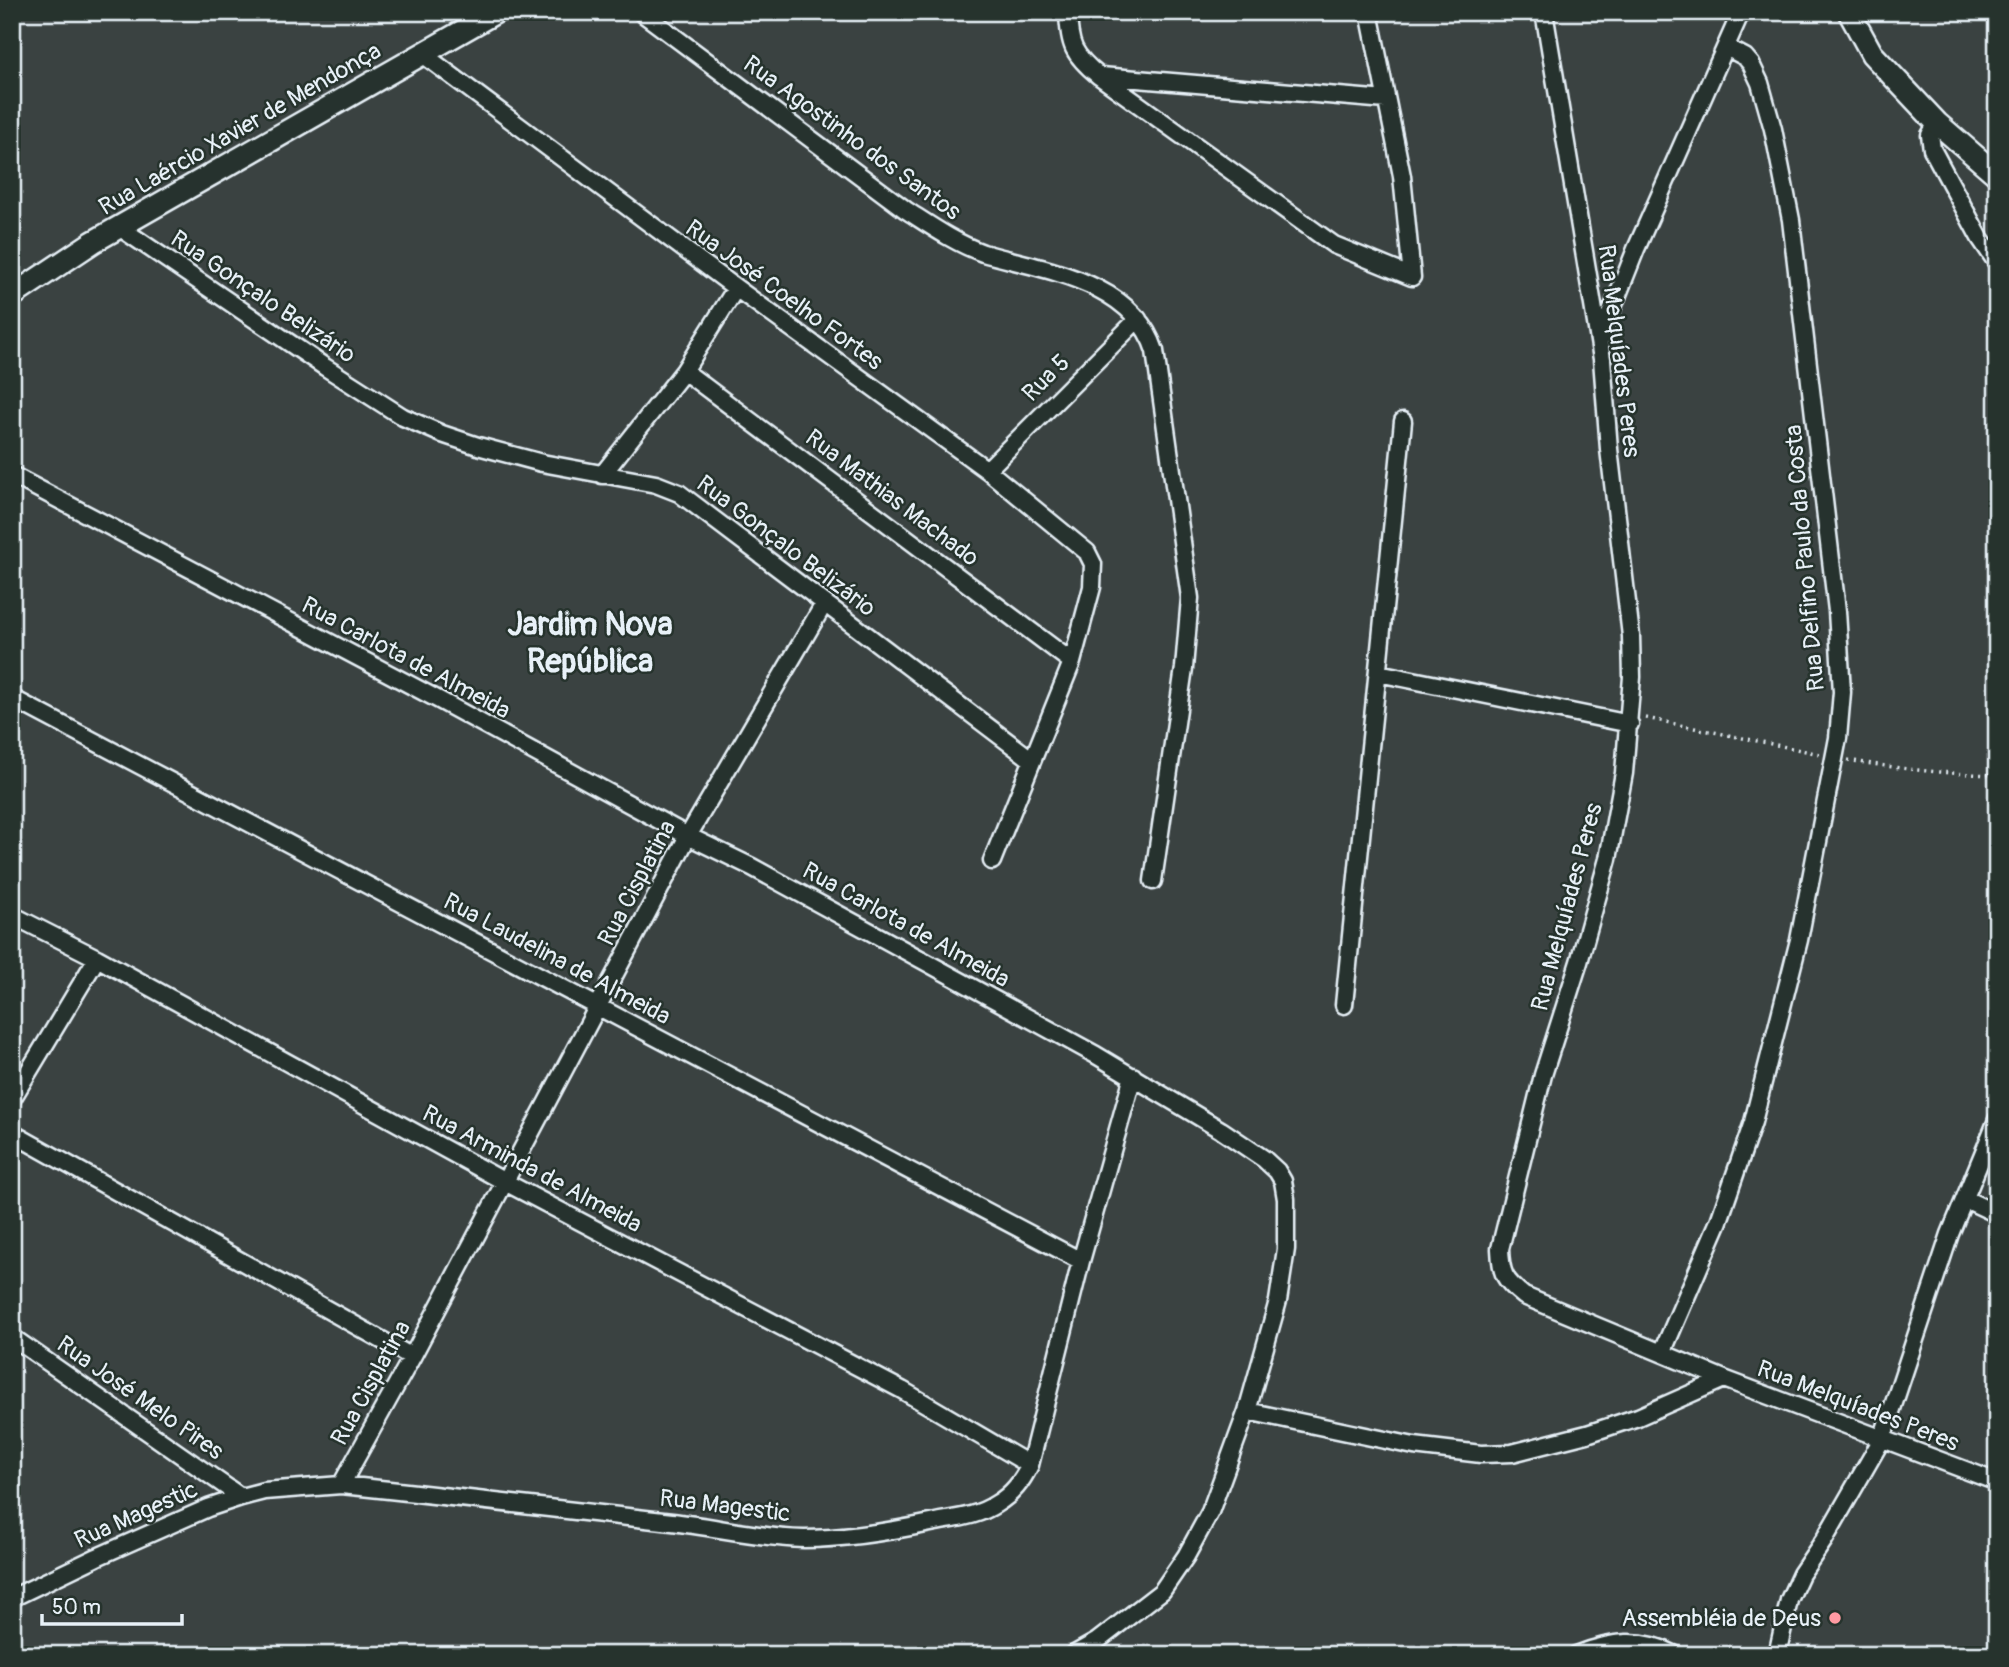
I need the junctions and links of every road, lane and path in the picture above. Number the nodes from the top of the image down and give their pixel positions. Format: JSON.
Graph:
{"nodes":[{"id":1,"x":496,"y":12,"type":"edge"},
{"id":2,"x":641,"y":12,"type":"edge"},
{"id":3,"x":1068,"y":12,"type":"edge"},
{"id":4,"x":1368,"y":12,"type":"edge"},
{"id":5,"x":1544,"y":12,"type":"edge"},
{"id":6,"x":1741,"y":12,"type":"edge"},
{"id":7,"x":1849,"y":12,"type":"edge"},
{"id":8,"x":1726,"y":47,"type":"junction"},
{"id":9,"x":424,"y":55,"type":"junction"},
{"id":10,"x":1099,"y":76,"type":"junction"},
{"id":11,"x":1386,"y":100,"type":"junction"},
{"id":12,"x":1937,"y":123,"type":"junction"},
{"id":13,"x":1997,"y":175,"type":"edge"},
{"id":14,"x":120,"y":227,"type":"junction"},
{"id":15,"x":1997,"y":263,"type":"edge"},
{"id":16,"x":736,"y":288,"type":"junction"},
{"id":17,"x":12,"y":296,"type":"edge"},
{"id":18,"x":1138,"y":319,"type":"junction"},
{"id":19,"x":1600,"y":342,"type":"junction"},
{"id":20,"x":684,"y":371,"type":"junction"},
{"id":21,"x":1403,"y":421,"type":"dead end"},
{"id":22,"x":987,"y":470,"type":"junction"},
{"id":23,"x":12,"y":474,"type":"edge"},
{"id":24,"x":602,"y":475,"type":"junction"},
{"id":25,"x":824,"y":604,"type":"junction"},
{"id":26,"x":1072,"y":662,"type":"junction"},
{"id":27,"x":1377,"y":673,"type":"junction"},
{"id":28,"x":12,"y":698,"type":"edge"},
{"id":29,"x":1630,"y":719,"type":"junction"},
{"id":30,"x":1835,"y":757,"type":"junction"},
{"id":31,"x":1032,"y":760,"type":"junction"},
{"id":32,"x":1997,"y":775,"type":"edge"},
{"id":33,"x":688,"y":836,"type":"junction"},
{"id":34,"x":992,"y":861,"type":"dead end"},
{"id":35,"x":1153,"y":881,"type":"dead end"},
{"id":36,"x":12,"y":915,"type":"edge"},
{"id":37,"x":97,"y":958,"type":"junction"},
{"id":38,"x":1344,"y":1005,"type":"dead end"},
{"id":39,"x":597,"y":1006,"type":"junction"},
{"id":40,"x":1133,"y":1076,"type":"junction"},
{"id":41,"x":12,"y":1099,"type":"edge"},
{"id":42,"x":1997,"y":1120,"type":"edge"},
{"id":43,"x":12,"y":1133,"type":"edge"},
{"id":44,"x":505,"y":1182,"type":"junction"},
{"id":45,"x":1965,"y":1199,"type":"junction"},
{"id":46,"x":1997,"y":1214,"type":"edge"},
{"id":47,"x":1081,"y":1261,"type":"junction"},
{"id":48,"x":12,"y":1337,"type":"edge"},
{"id":49,"x":1662,"y":1353,"type":"junction"},
{"id":50,"x":412,"y":1357,"type":"junction"},
{"id":51,"x":1724,"y":1379,"type":"junction"},
{"id":52,"x":1247,"y":1411,"type":"junction"},
{"id":53,"x":1882,"y":1439,"type":"junction"},
{"id":54,"x":1030,"y":1465,"type":"junction"},
{"id":55,"x":1997,"y":1482,"type":"edge"},
{"id":56,"x":341,"y":1485,"type":"junction"},
{"id":57,"x":241,"y":1497,"type":"junction"},
{"id":58,"x":12,"y":1598,"type":"edge"},
{"id":59,"x":1073,"y":1655,"type":"edge"},
{"id":60,"x":1576,"y":1655,"type":"edge"},
{"id":61,"x":1676,"y":1655,"type":"edge"},
{"id":62,"x":1777,"y":1655,"type":"edge"}],
"edges":[{"from":1,"to":9,"type":"street","name":"Rua Laércio Xavier de Mendonça"},
{"from":2,"to":18,"type":"street","name":"Rua Agostinho dos Santos"},
{"from":3,"to":10,"type":"street"},
{"from":4,"to":11,"type":"street"},
{"from":5,"to":19,"type":"street","name":"Rua Melquíades Peres"},
{"from":6,"to":8,"type":"street"},
{"from":7,"to":12,"type":"street"},
{"from":8,"to":19,"type":"street"},
{"from":8,"to":30,"type":"street","name":"Rua Delfino Paulo da Costa"},
{"from":9,"to":14,"type":"street","name":"Rua Laércio Xavier de Mendonça"},
{"from":9,"to":16,"type":"street","name":"Rua José Coelho Fortes"},
{"from":10,"to":11,"type":"street"},
{"from":10,"to":11,"type":"street"},
{"from":12,"to":13,"type":"street"},
{"from":12,"to":15,"type":"street"},
{"from":14,"to":17,"type":"street","name":"Rua Laércio Xavier de Mendonça"},
{"from":14,"to":24,"type":"street","name":"Rua Gonçalo Belizário"},
{"from":16,"to":20,"type":"street"},
{"from":16,"to":22,"type":"street","name":"Rua José Coelho Fortes"},
{"from":18,"to":22,"type":"street","name":"Rua 5"},
{"from":18,"to":35,"type":"street","name":"Rua Agostinho dos Santos"},
{"from":19,"to":29,"type":"street","name":"Rua Melquíades Peres"},
{"from":20,"to":24,"type":"street"},
{"from":20,"to":26,"type":"street","name":"Rua Mathias Machado"},
{"from":21,"to":27,"type":"street"},
{"from":22,"to":26,"type":"street","name":"Rua José Coelho Fortes"},
{"from":23,"to":33,"type":"street","name":"Rua Carlota de Almeida"},
{"from":24,"to":25,"type":"street","name":"Rua Gonçalo Belizário"},
{"from":25,"to":31,"type":"street","name":"Rua Gonçalo Belizário"},
{"from":25,"to":33,"type":"street","name":"Rua Cisplatina"},
{"from":26,"to":31,"type":"street"},
{"from":27,"to":29,"type":"street"},
{"from":27,"to":38,"type":"street"},
{"from":28,"to":39,"type":"street","name":"Rua Laudelina de Almeida"},
{"from":29,"to":30,"type":"path"},
{"from":29,"to":49,"type":"street","name":"Rua Melquíades Peres"},
{"from":30,"to":32,"type":"path"},
{"from":30,"to":49,"type":"street","name":"Rua Delfino Paulo da Costa"},
{"from":31,"to":34,"type":"street"},
{"from":33,"to":39,"type":"street","name":"Rua Cisplatina"},
{"from":33,"to":40,"type":"street","name":"Rua Carlota de Almeida"},
{"from":36,"to":37,"type":"street","name":"Rua Arminda de Almeida"},
{"from":37,"to":41,"type":"street"},
{"from":37,"to":44,"type":"street","name":"Rua Arminda de Almeida"},
{"from":39,"to":44,"type":"street","name":"Rua Cisplatina"},
{"from":39,"to":47,"type":"street","name":"Rua Laudelina de Almeida"},
{"from":40,"to":47,"type":"street","name":"Rua Magestic"},
{"from":40,"to":52,"type":"street","name":"Rua Carlota de Almeida"},
{"from":42,"to":45,"type":"street"},
{"from":43,"to":50,"type":"street"},
{"from":44,"to":50,"type":"street","name":"Rua Cisplatina"},
{"from":44,"to":54,"type":"street","name":"Rua Arminda de Almeida"},
{"from":45,"to":46,"type":"street"},
{"from":45,"to":53,"type":"street"},
{"from":47,"to":54,"type":"street","name":"Rua Magestic"},
{"from":48,"to":57,"type":"street","name":"Rua José Melo Pires"},
{"from":49,"to":51,"type":"street","name":"Rua Melquíades Peres"},
{"from":50,"to":56,"type":"street","name":"Rua Cisplatina"},
{"from":51,"to":52,"type":"street"},
{"from":51,"to":53,"type":"street","name":"Rua Melquíades Peres"},
{"from":52,"to":59,"type":"street","name":"Rua Carlota de Almeida"},
{"from":53,"to":55,"type":"street","name":"Rua Melquíades Peres"},
{"from":53,"to":62,"type":"street"},
{"from":54,"to":56,"type":"street","name":"Rua Magestic"},
{"from":56,"to":57,"type":"street","name":"Rua Magestic"},
{"from":57,"to":58,"type":"street","name":"Rua Magestic"},
{"from":60,"to":61,"type":"street"}]}
